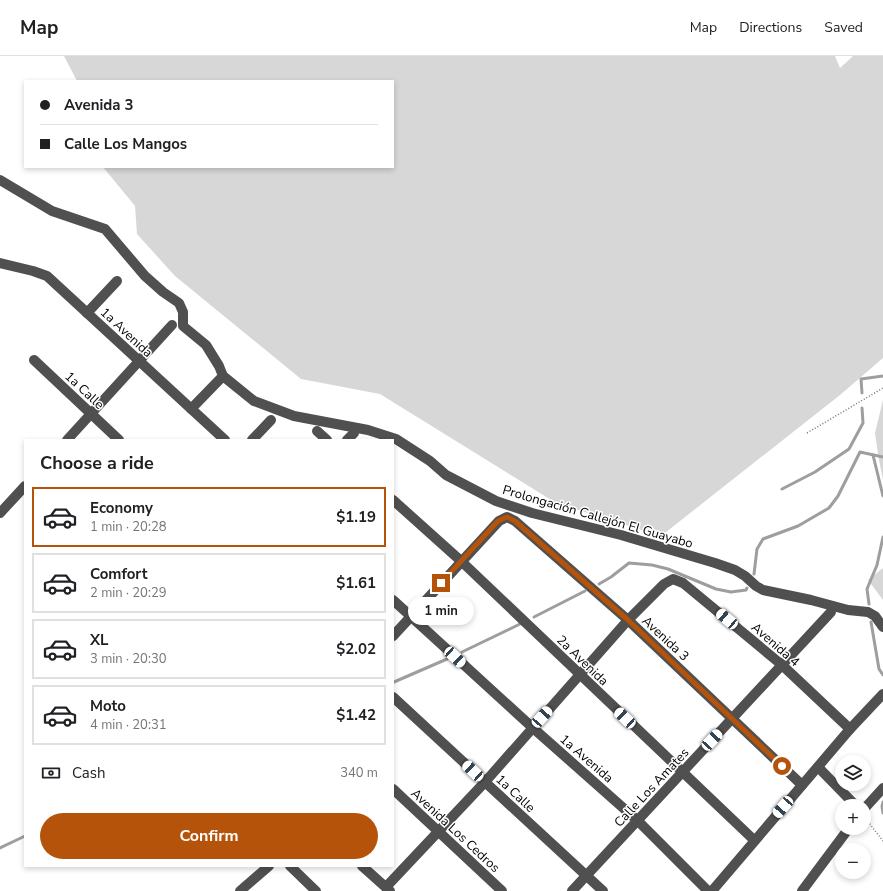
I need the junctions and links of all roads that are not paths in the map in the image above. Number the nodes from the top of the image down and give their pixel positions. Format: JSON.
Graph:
{"nodes":[{"id":1,"x":0,"y":180,"type":"edge"},
{"id":2,"x":0,"y":263,"type":"edge"},
{"id":3,"x":117,"y":281,"type":"dead end"},
{"id":4,"x":86,"y":313,"type":"junction"},
{"id":5,"x":172,"y":326,"type":"dead end"},
{"id":6,"x":34,"y":360,"type":"dead end"},
{"id":7,"x":139,"y":361,"type":"junction"},
{"id":8,"x":223,"y":376,"type":"junction"},
{"id":9,"x":191,"y":409,"type":"junction"},
{"id":10,"x":91,"y":413,"type":"junction"},
{"id":11,"x":272,"y":420,"type":"dead end"},
{"id":12,"x":317,"y":431,"type":"dead end"},
{"id":13,"x":68,"y":439,"type":"edge"},
{"id":14,"x":118,"y":439,"type":"edge"},
{"id":15,"x":224,"y":439,"type":"edge"},
{"id":16,"x":253,"y":439,"type":"edge"},
{"id":17,"x":326,"y":439,"type":"edge"},
{"id":18,"x":24,"y":487,"type":"edge"},
{"id":19,"x":394,"y":501,"type":"edge"},
{"id":20,"x":0,"y":513,"type":"edge"},
{"id":21,"x":461,"y":561,"type":"junction"},
{"id":22,"x":394,"y":601,"type":"edge"},
{"id":23,"x":831,"y":612,"type":"dead end"},
{"id":24,"x":411,"y":616,"type":"junction"},
{"id":25,"x":628,"y":620,"type":"junction"},
{"id":26,"x":883,"y":627,"type":"edge"},
{"id":27,"x":394,"y":635,"type":"edge"},
{"id":28,"x":782,"y":665,"type":"junction"},
{"id":29,"x":580,"y":675,"type":"junction"},
{"id":30,"x":883,"y":694,"type":"edge"},
{"id":31,"x":394,"y":698,"type":"edge"},
{"id":32,"x":732,"y":718,"type":"junction"},
{"id":33,"x":533,"y":728,"type":"junction"},
{"id":34,"x":850,"y":729,"type":"junction"},
{"id":35,"x":818,"y":767,"type":"junction"},
{"id":36,"x":683,"y":772,"type":"junction"},
{"id":37,"x":485,"y":782,"type":"junction"},
{"id":38,"x":802,"y":786,"type":"junction"},
{"id":39,"x":883,"y":788,"type":"edge"},
{"id":40,"x":394,"y":790,"type":"edge"},
{"id":41,"x":849,"y":799,"type":"edge"},
{"id":42,"x":871,"y":801,"type":"edge"},
{"id":43,"x":638,"y":820,"type":"junction"},
{"id":44,"x":439,"y":831,"type":"junction"},
{"id":45,"x":845,"y":835,"type":"edge"},
{"id":46,"x":754,"y":840,"type":"junction"},
{"id":47,"x":268,"y":867,"type":"edge"},
{"id":48,"x":291,"y":867,"type":"edge"},
{"id":49,"x":363,"y":867,"type":"edge"},
{"id":50,"x":586,"y":876,"type":"junction"},
{"id":51,"x":389,"y":889,"type":"edge"},
{"id":52,"x":240,"y":891,"type":"edge"},
{"id":53,"x":316,"y":891,"type":"edge"},
{"id":54,"x":502,"y":891,"type":"edge"},
{"id":55,"x":572,"y":891,"type":"edge"},
{"id":56,"x":603,"y":891,"type":"edge"},
{"id":57,"x":708,"y":891,"type":"edge"},
{"id":58,"x":712,"y":891,"type":"edge"},
{"id":59,"x":802,"y":891,"type":"edge"}],
"edges":[{"from":1,"to":8,"type":"street","name":"Prolongación Callejón El Guayabo"},
{"from":2,"to":4,"type":"street","name":"1a Avenida"},
{"from":3,"to":4,"type":"street"},
{"from":4,"to":7,"type":"street","name":"1a Avenida"},
{"from":5,"to":7,"type":"street"},
{"from":6,"to":10,"type":"street","name":"1a Calle"},
{"from":7,"to":9,"type":"street","name":"1a Avenida"},
{"from":7,"to":10,"type":"street"},
{"from":8,"to":9,"type":"street"},
{"from":8,"to":26,"type":"street","name":"Prolongación Callejón El Guayabo"},
{"from":9,"to":15,"type":"street","name":"1a Avenida"},
{"from":10,"to":13,"type":"street"},
{"from":10,"to":14,"type":"street","name":"1a Calle"},
{"from":11,"to":16,"type":"street"},
{"from":12,"to":17,"type":"street"},
{"from":18,"to":20,"type":"street"},
{"from":19,"to":21,"type":"street","name":"2a Avenida"},
{"from":21,"to":24,"type":"street"},
{"from":21,"to":25,"type":"street","name":"Avenida 3"},
{"from":21,"to":29,"type":"street","name":"2a Avenida"},
{"from":22,"to":24,"type":"street","name":"1a Avenida"},
{"from":23,"to":28,"type":"street","name":"Calle Los Amates"},
{"from":24,"to":27,"type":"street"},
{"from":24,"to":33,"type":"street","name":"1a Avenida"},
{"from":25,"to":28,"type":"street","name":"Avenida 4"},
{"from":25,"to":29,"type":"street"},
{"from":25,"to":32,"type":"street","name":"Avenida 3"},
{"from":28,"to":32,"type":"street","name":"Calle Los Amates"},
{"from":28,"to":34,"type":"street","name":"Avenida 4"},
{"from":29,"to":33,"type":"street"},
{"from":29,"to":36,"type":"street","name":"2a Avenida"},
{"from":30,"to":34,"type":"street"},
{"from":31,"to":37,"type":"street","name":"1a Calle"},
{"from":32,"to":36,"type":"street","name":"Calle Los Amates"},
{"from":32,"to":38,"type":"street","name":"Avenida 3"},
{"from":33,"to":37,"type":"street"},
{"from":33,"to":43,"type":"street","name":"1a Avenida"},
{"from":34,"to":35,"type":"street"},
{"from":35,"to":38,"type":"street"},
{"from":35,"to":41,"type":"street"},
{"from":36,"to":43,"type":"street","name":"Calle Los Amates"},
{"from":36,"to":46,"type":"street","name":"2a Avenida"},
{"from":37,"to":44,"type":"street"},
{"from":37,"to":50,"type":"street","name":"1a Calle"},
{"from":38,"to":46,"type":"street"},
{"from":39,"to":42,"type":"street"},
{"from":40,"to":44,"type":"street","name":"Avenida Los Cedros"},
{"from":43,"to":50,"type":"street","name":"Calle Los Amates"},
{"from":43,"to":57,"type":"street","name":"1a Avenida"},
{"from":44,"to":51,"type":"street"},
{"from":44,"to":54,"type":"street","name":"Avenida Los Cedros"},
{"from":45,"to":59,"type":"street"},
{"from":46,"to":58,"type":"street"},
{"from":47,"to":52,"type":"street"},
{"from":48,"to":53,"type":"street"},
{"from":49,"to":51,"type":"street"},
{"from":50,"to":55,"type":"street","name":"Calle Los Amates"},
{"from":50,"to":56,"type":"street","name":"1a Calle"}]}
